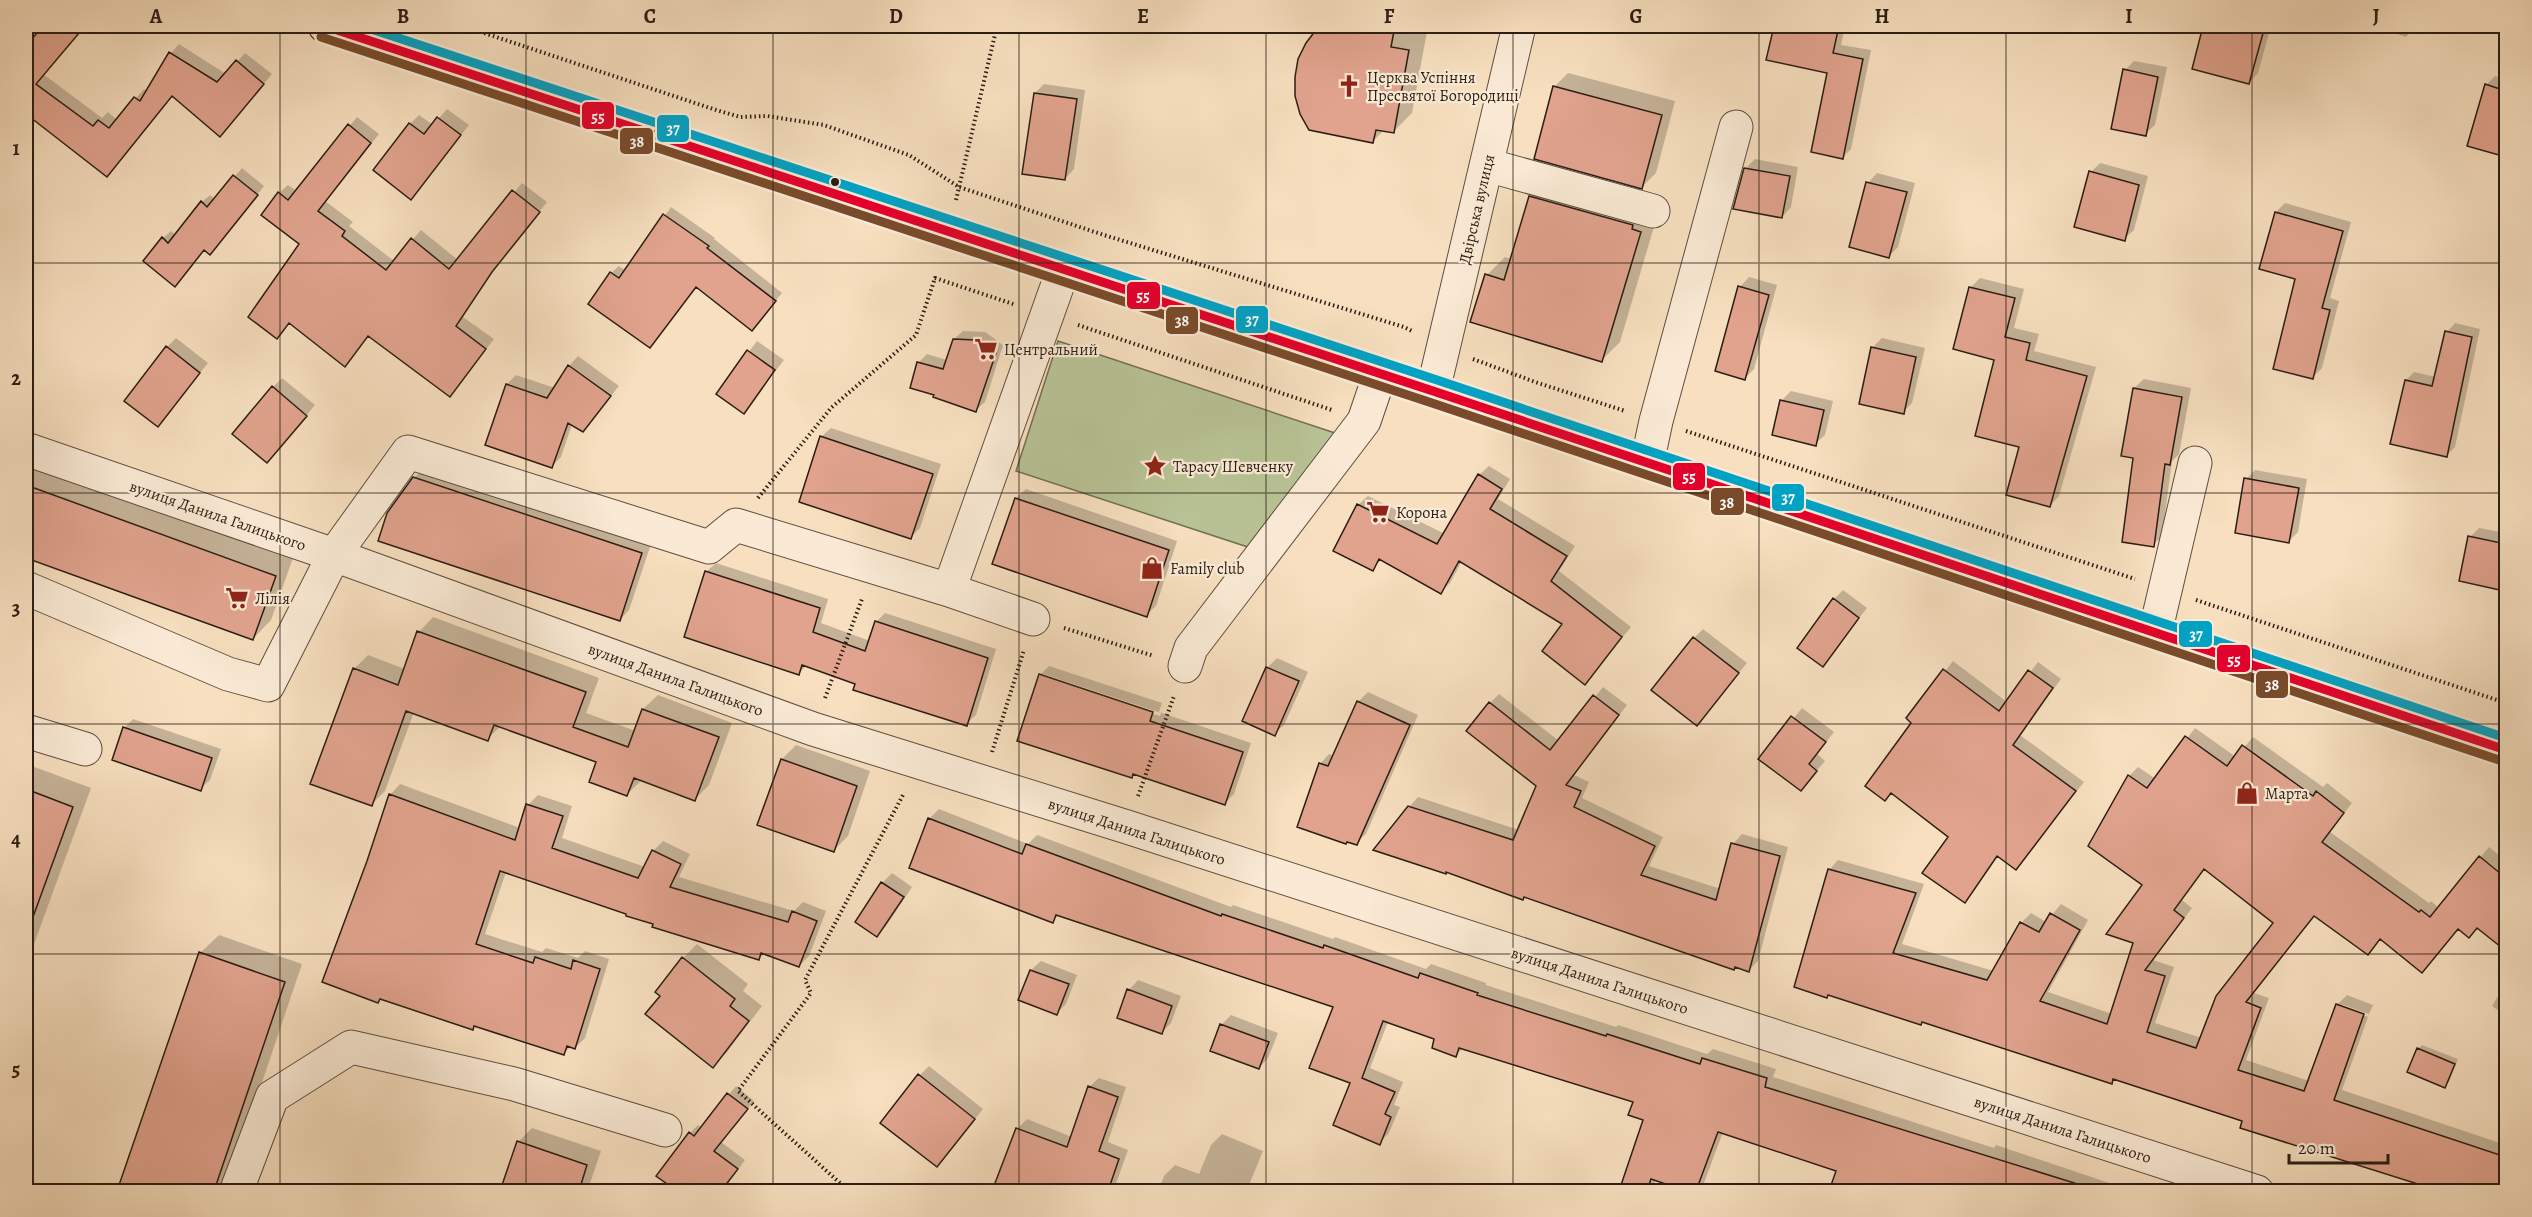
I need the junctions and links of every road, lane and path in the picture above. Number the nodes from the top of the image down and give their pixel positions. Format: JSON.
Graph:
{"nodes":[{"id":1,"x":326,"y":26,"type":"edge"},
{"id":2,"x":463,"y":26,"type":"edge"},
{"id":3,"x":997,"y":26,"type":"edge"},
{"id":4,"x":1519,"y":26,"type":"edge"},
{"id":5,"x":1736,"y":127,"type":"dead end"},
{"id":6,"x":1486,"y":165,"type":"junction"},
{"id":7,"x":959,"y":187,"type":"junction"},
{"id":8,"x":1653,"y":211,"type":"dead end"},
{"id":9,"x":949,"y":232,"type":"junction"},
{"id":10,"x":1063,"y":270,"type":"junction"},
{"id":11,"x":1047,"y":315,"type":"junction"},
{"id":12,"x":1443,"y":348,"type":"junction"},
{"id":13,"x":1380,"y":374,"type":"junction"},
{"id":14,"x":1433,"y":392,"type":"junction"},
{"id":15,"x":1365,"y":421,"type":"junction"},
{"id":16,"x":1656,"y":421,"type":"junction"},
{"id":17,"x":26,"y":449,"type":"edge"},
{"id":18,"x":1647,"y":463,"type":"junction"},
{"id":19,"x":2195,"y":463,"type":"dead end"},
{"id":20,"x":736,"y":525,"type":"junction"},
{"id":21,"x":334,"y":555,"type":"junction"},
{"id":22,"x":874,"y":567,"type":"junction"},
{"id":23,"x":26,"y":588,"type":"edge"},
{"id":24,"x":949,"y":590,"type":"junction"},
{"id":25,"x":2165,"y":590,"type":"junction"},
{"id":26,"x":1033,"y":619,"type":"junction"},
{"id":27,"x":2155,"y":633,"type":"junction"},
{"id":28,"x":1185,"y":666,"type":"junction"},
{"id":29,"x":2506,"y":703,"type":"edge"},
{"id":30,"x":813,"y":729,"type":"junction"},
{"id":31,"x":26,"y":731,"type":"edge"},
{"id":32,"x":85,"y":749,"type":"dead end"},
{"id":33,"x":2506,"y":750,"type":"edge"},
{"id":34,"x":920,"y":763,"type":"junction"},
{"id":35,"x":983,"y":783,"type":"junction"},
{"id":36,"x":1126,"y":828,"type":"junction"},
{"id":37,"x":665,"y":1130,"type":"dead end"},
{"id":38,"x":236,"y":1191,"type":"edge"},
{"id":39,"x":850,"y":1191,"type":"edge"},
{"id":40,"x":2257,"y":1191,"type":"edge"}],
"edges":[{"from":1,"to":9,"type":"main road"},
{"from":2,"to":7,"type":"path"},
{"from":3,"to":7,"type":"path"},
{"from":4,"to":6,"type":"street","name":"Двірська вулиця"},
{"from":5,"to":16,"type":"street"},
{"from":6,"to":8,"type":"street"},
{"from":6,"to":12,"type":"street","name":"Двірська вулиця"},
{"from":7,"to":9,"type":"path"},
{"from":7,"to":12,"type":"path"},
{"from":9,"to":10,"type":"main road"},
{"from":10,"to":11,"type":"street"},
{"from":10,"to":13,"type":"main road"},
{"from":11,"to":15,"type":"path"},
{"from":11,"to":20,"type":"path"},
{"from":11,"to":24,"type":"street"},
{"from":12,"to":14,"type":"street","name":"Двірська вулиця"},
{"from":12,"to":16,"type":"path"},
{"from":13,"to":14,"type":"main road"},
{"from":13,"to":15,"type":"street"},
{"from":14,"to":18,"type":"main road"},
{"from":15,"to":28,"type":"street"},
{"from":16,"to":18,"type":"street"},
{"from":16,"to":25,"type":"path"},
{"from":17,"to":21,"type":"street","name":"вулиця Данила Галицького"},
{"from":18,"to":27,"type":"main road"},
{"from":19,"to":25,"type":"street"},
{"from":20,"to":21,"type":"street"},
{"from":20,"to":22,"type":"street"},
{"from":21,"to":23,"type":"street"},
{"from":21,"to":30,"type":"street","name":"вулиця Данила Галицького"},
{"from":22,"to":24,"type":"street"},
{"from":22,"to":30,"type":"path"},
{"from":24,"to":26,"type":"street"},
{"from":25,"to":27,"type":"street"},
{"from":25,"to":29,"type":"path"},
{"from":26,"to":28,"type":"path"},
{"from":26,"to":35,"type":"path"},
{"from":27,"to":33,"type":"main road"},
{"from":28,"to":36,"type":"path"},
{"from":30,"to":34,"type":"street","name":"вулиця Данила Галицького"},
{"from":31,"to":32,"type":"street"},
{"from":34,"to":35,"type":"street","name":"вулиця Данила Галицького"},
{"from":34,"to":39,"type":"path"},
{"from":35,"to":36,"type":"street","name":"вулиця Данила Галицького"},
{"from":36,"to":40,"type":"street","name":"вулиця Данила Галицького"},
{"from":37,"to":38,"type":"street"}]}
